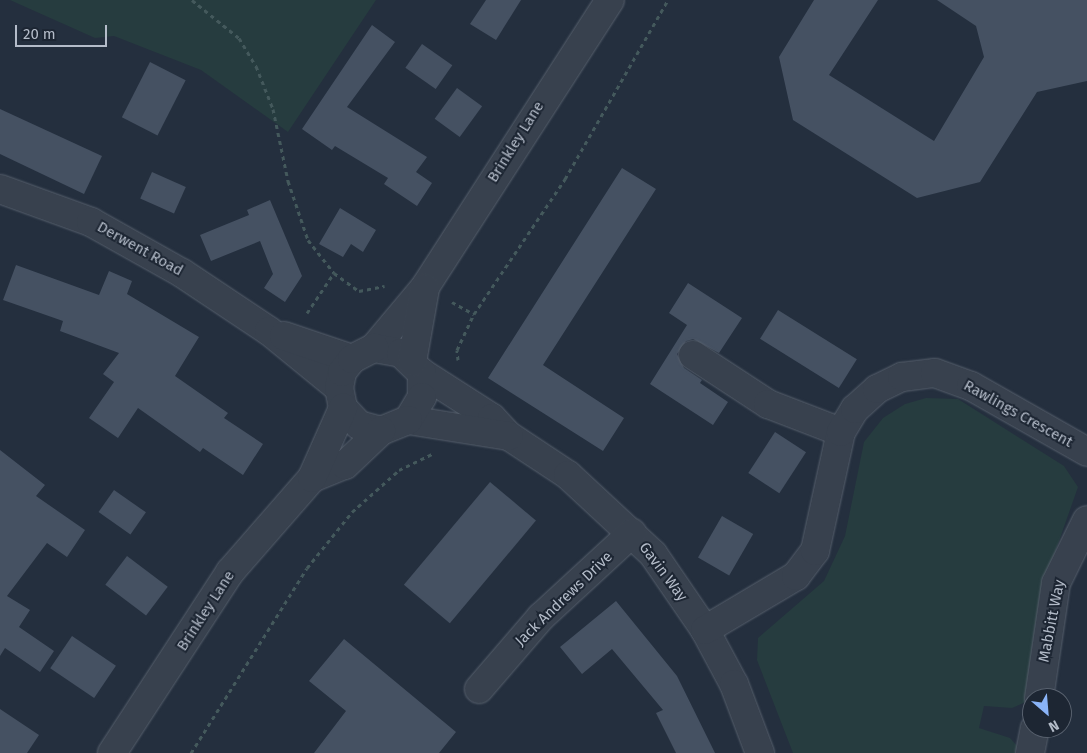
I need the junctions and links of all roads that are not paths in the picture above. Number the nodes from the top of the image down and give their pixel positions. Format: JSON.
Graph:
{"nodes":[{"id":1,"x":610,"y":0,"type":"edge"},
{"id":2,"x":0,"y":189,"type":"edge"},
{"id":3,"x":425,"y":287,"type":"junction"},
{"id":4,"x":279,"y":334,"type":"junction"},
{"id":5,"x":363,"y":353,"type":"junction"},
{"id":6,"x":693,"y":355,"type":"dead end"},
{"id":7,"x":417,"y":368,"type":"junction"},
{"id":8,"x":341,"y":398,"type":"junction"},
{"id":9,"x":408,"y":420,"type":"junction"},
{"id":10,"x":381,"y":431,"type":"junction"},
{"id":11,"x":841,"y":432,"type":"junction"},
{"id":12,"x":509,"y":436,"type":"junction"},
{"id":13,"x":1087,"y":452,"type":"edge"},
{"id":14,"x":312,"y":478,"type":"junction"},
{"id":15,"x":1087,"y":520,"type":"edge"},
{"id":16,"x":632,"y":533,"type":"junction"},
{"id":17,"x":705,"y":630,"type":"junction"},
{"id":18,"x":1040,"y":688,"type":"edge"},
{"id":19,"x":479,"y":689,"type":"dead end"},
{"id":20,"x":1033,"y":738,"type":"edge"},
{"id":21,"x":112,"y":753,"type":"edge"},
{"id":22,"x":760,"y":753,"type":"edge"},
{"id":23,"x":1030,"y":753,"type":"edge"}],
"edges":[{"from":1,"to":3,"type":"street","name":"Brinkley Lane"},
{"from":2,"to":4,"type":"street","name":"Derwent Road"},
{"from":3,"to":5,"type":"street","name":"Brinkley Lane"},
{"from":3,"to":7,"type":"street","name":"Brinkley Lane"},
{"from":4,"to":5,"type":"street","name":"Derwent Road"},
{"from":4,"to":8,"type":"street","name":"Derwent Road"},
{"from":5,"to":7,"type":"street"},
{"from":5,"to":8,"type":"street","name":"Brinkley Lane"},
{"from":6,"to":11,"type":"street"},
{"from":7,"to":9,"type":"street","name":"Brinkley Lane"},
{"from":7,"to":12,"type":"street"},
{"from":8,"to":10,"type":"street"},
{"from":8,"to":14,"type":"street","name":"Brinkley Lane"},
{"from":9,"to":10,"type":"street","name":"Brinkley Lane"},
{"from":9,"to":12,"type":"street"},
{"from":10,"to":14,"type":"street","name":"Brinkley Lane"},
{"from":11,"to":13,"type":"street","name":"Rawlings Crescent"},
{"from":11,"to":17,"type":"street","name":"Rawlings Crescent"},
{"from":12,"to":16,"type":"street","name":"Gavin Way"},
{"from":14,"to":21,"type":"street","name":"Brinkley Lane"},
{"from":15,"to":18,"type":"street","name":"Mabbitt Way"},
{"from":16,"to":17,"type":"street","name":"Gavin Way"},
{"from":16,"to":19,"type":"street","name":"Jack Andrews Drive"},
{"from":17,"to":22,"type":"street","name":"Gavin Way"},
{"from":20,"to":23,"type":"street"}]}
